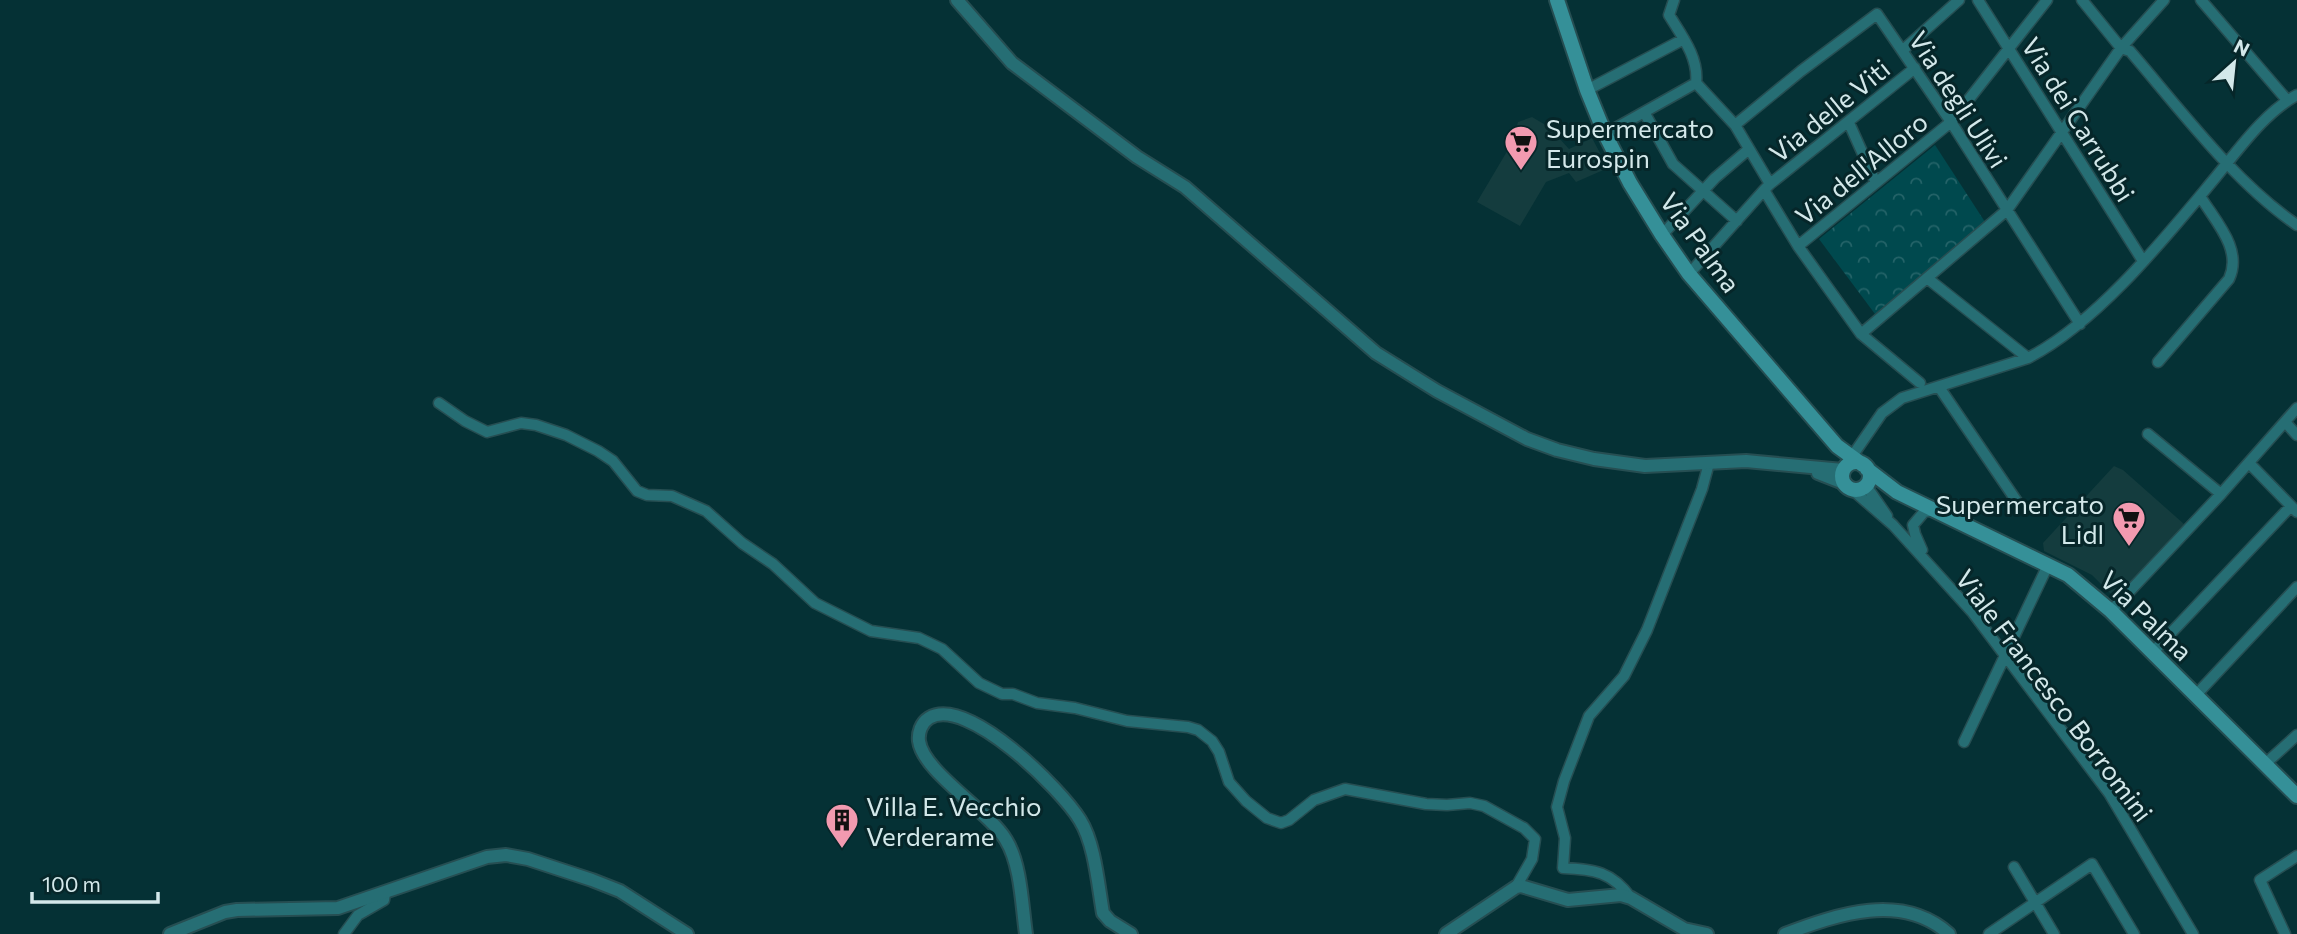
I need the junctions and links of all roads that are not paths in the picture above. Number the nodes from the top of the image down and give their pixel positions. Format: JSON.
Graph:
{"nodes":[{"id":1,"x":957,"y":0,"type":"edge"},
{"id":2,"x":1557,"y":0,"type":"edge"},
{"id":3,"x":1674,"y":0,"type":"edge"},
{"id":4,"x":1959,"y":0,"type":"edge"},
{"id":5,"x":1978,"y":0,"type":"edge"},
{"id":6,"x":2047,"y":0,"type":"edge"},
{"id":7,"x":2082,"y":0,"type":"edge"},
{"id":8,"x":2164,"y":0,"type":"edge"},
{"id":9,"x":2201,"y":0,"type":"edge"},
{"id":10,"x":1684,"y":39,"type":"junction"},
{"id":11,"x":2009,"y":48,"type":"junction"},
{"id":12,"x":2121,"y":48,"type":"junction"},
{"id":13,"x":1903,"y":50,"type":"junction"},
{"id":14,"x":1915,"y":68,"type":"junction"},
{"id":15,"x":1696,"y":83,"type":"junction"},
{"id":16,"x":1587,"y":90,"type":"junction"},
{"id":17,"x":2297,"y":94,"type":"edge"},
{"id":18,"x":2287,"y":100,"type":"junction"},
{"id":19,"x":1644,"y":112,"type":"junction"},
{"id":20,"x":1951,"y":122,"type":"junction"},
{"id":21,"x":1849,"y":123,"type":"junction"},
{"id":22,"x":1735,"y":125,"type":"junction"},
{"id":23,"x":2063,"y":130,"type":"junction"},
{"id":24,"x":1605,"y":134,"type":"junction"},
{"id":25,"x":1749,"y":149,"type":"junction"},
{"id":26,"x":2227,"y":164,"type":"junction"},
{"id":27,"x":1877,"y":183,"type":"junction"},
{"id":28,"x":1767,"y":187,"type":"junction"},
{"id":29,"x":1703,"y":191,"type":"junction"},
{"id":30,"x":2200,"y":196,"type":"junction"},
{"id":31,"x":2007,"y":210,"type":"junction"},
{"id":32,"x":1737,"y":220,"type":"junction"},
{"id":33,"x":2297,"y":225,"type":"edge"},
{"id":34,"x":1662,"y":235,"type":"junction"},
{"id":35,"x":1798,"y":246,"type":"junction"},
{"id":36,"x":2143,"y":261,"type":"junction"},
{"id":37,"x":1689,"y":274,"type":"junction"},
{"id":38,"x":1927,"y":278,"type":"junction"},
{"id":39,"x":2080,"y":324,"type":"junction"},
{"id":40,"x":1861,"y":334,"type":"junction"},
{"id":41,"x":2028,"y":358,"type":"junction"},
{"id":42,"x":2158,"y":362,"type":"dead end"},
{"id":43,"x":1920,"y":383,"type":"dead end"},
{"id":44,"x":1940,"y":387,"type":"junction"},
{"id":45,"x":439,"y":403,"type":"dead end"},
{"id":46,"x":2297,"y":408,"type":"edge"},
{"id":47,"x":2284,"y":422,"type":"junction"},
{"id":48,"x":2148,"y":434,"type":"dead end"},
{"id":49,"x":2297,"y":435,"type":"edge"},
{"id":50,"x":1863,"y":438,"type":"junction"},
{"id":51,"x":1837,"y":446,"type":"junction"},
{"id":52,"x":1709,"y":463,"type":"junction"},
{"id":53,"x":2249,"y":463,"type":"junction"},
{"id":54,"x":1864,"y":467,"type":"junction"},
{"id":55,"x":1846,"y":471,"type":"junction"},
{"id":56,"x":1867,"y":486,"type":"junction"},
{"id":57,"x":1897,"y":492,"type":"junction"},
{"id":58,"x":2221,"y":494,"type":"junction"},
{"id":59,"x":2020,"y":506,"type":"dead end"},
{"id":60,"x":2294,"y":509,"type":"edge"},
{"id":61,"x":1933,"y":510,"type":"junction"},
{"id":62,"x":1893,"y":525,"type":"junction"},
{"id":63,"x":1926,"y":560,"type":"junction"},
{"id":64,"x":2048,"y":565,"type":"junction"},
{"id":65,"x":2297,"y":587,"type":"edge"},
{"id":66,"x":2111,"y":611,"type":"junction"},
{"id":67,"x":2152,"y":653,"type":"junction"},
{"id":68,"x":2005,"y":655,"type":"junction"},
{"id":69,"x":2195,"y":696,"type":"junction"},
{"id":70,"x":2297,"y":735,"type":"edge"},
{"id":71,"x":1964,"y":742,"type":"dead end"},
{"id":72,"x":2264,"y":764,"type":"junction"},
{"id":73,"x":2297,"y":796,"type":"edge"},
{"id":74,"x":2297,"y":856,"type":"edge"},
{"id":75,"x":2014,"y":867,"type":"dead end"},
{"id":76,"x":1516,"y":887,"type":"junction"},
{"id":77,"x":385,"y":893,"type":"junction"},
{"id":78,"x":1631,"y":898,"type":"junction"},
{"id":79,"x":2035,"y":902,"type":"junction"},
{"id":80,"x":170,"y":934,"type":"edge"},
{"id":81,"x":344,"y":934,"type":"edge"},
{"id":82,"x":688,"y":934,"type":"edge"},
{"id":83,"x":1026,"y":934,"type":"edge"},
{"id":84,"x":1131,"y":934,"type":"edge"},
{"id":85,"x":1446,"y":934,"type":"edge"},
{"id":86,"x":1707,"y":934,"type":"edge"},
{"id":87,"x":1785,"y":934,"type":"edge"},
{"id":88,"x":1950,"y":934,"type":"edge"},
{"id":89,"x":1989,"y":934,"type":"edge"},
{"id":90,"x":2054,"y":934,"type":"edge"},
{"id":91,"x":2134,"y":934,"type":"edge"},
{"id":92,"x":2193,"y":934,"type":"edge"},
{"id":93,"x":2285,"y":934,"type":"edge"}],
"edges":[{"from":1,"to":52,"type":"street"},
{"from":2,"to":16,"type":"main road","name":"Via Palma"},
{"from":3,"to":10,"type":"street"},
{"from":4,"to":13,"type":"street"},
{"from":5,"to":11,"type":"street","name":"Via dei Carrubbi"},
{"from":6,"to":11,"type":"street","name":"Via dell'Alloro"},
{"from":7,"to":12,"type":"street"},
{"from":8,"to":12,"type":"street"},
{"from":9,"to":18,"type":"street"},
{"from":10,"to":15,"type":"street"},
{"from":10,"to":16,"type":"street"},
{"from":11,"to":20,"type":"street","name":"Via dell'Alloro"},
{"from":11,"to":23,"type":"street","name":"Via dei Carrubbi"},
{"from":12,"to":23,"type":"street"},
{"from":12,"to":26,"type":"street"},
{"from":13,"to":14,"type":"street","name":"Via degli Ulivi"},
{"from":13,"to":22,"type":"street","name":"Via degli Ulivi"},
{"from":14,"to":20,"type":"street","name":"Via degli Ulivi"},
{"from":14,"to":21,"type":"street","name":"Via delle Viti"},
{"from":15,"to":19,"type":"street"},
{"from":15,"to":22,"type":"street"},
{"from":16,"to":24,"type":"main road","name":"Via Palma"},
{"from":17,"to":18,"type":"street"},
{"from":18,"to":26,"type":"street"},
{"from":19,"to":24,"type":"street"},
{"from":19,"to":29,"type":"street"},
{"from":20,"to":27,"type":"street","name":"Via dell'Alloro"},
{"from":20,"to":31,"type":"street","name":"Via degli Ulivi"},
{"from":21,"to":27,"type":"street"},
{"from":21,"to":28,"type":"street","name":"Via delle Viti"},
{"from":22,"to":25,"type":"street"},
{"from":23,"to":31,"type":"street"},
{"from":23,"to":36,"type":"street","name":"Via dei Carrubbi"},
{"from":24,"to":34,"type":"main road","name":"Via Palma"},
{"from":25,"to":28,"type":"street"},
{"from":25,"to":29,"type":"street"},
{"from":26,"to":30,"type":"street"},
{"from":26,"to":33,"type":"street"},
{"from":27,"to":35,"type":"street","name":"Via dell'Alloro"},
{"from":28,"to":32,"type":"street","name":"Via delle Viti"},
{"from":28,"to":35,"type":"street"},
{"from":29,"to":32,"type":"street"},
{"from":29,"to":34,"type":"street"},
{"from":30,"to":36,"type":"street"},
{"from":30,"to":42,"type":"street"},
{"from":31,"to":38,"type":"street"},
{"from":31,"to":39,"type":"street","name":"Via degli Ulivi"},
{"from":32,"to":37,"type":"street","name":"Via delle Viti"},
{"from":34,"to":37,"type":"main road","name":"Via Palma"},
{"from":35,"to":40,"type":"street"},
{"from":36,"to":39,"type":"street"},
{"from":37,"to":51,"type":"main road","name":"Via Palma"},
{"from":38,"to":40,"type":"street"},
{"from":38,"to":41,"type":"street"},
{"from":39,"to":41,"type":"street"},
{"from":40,"to":43,"type":"street"},
{"from":41,"to":44,"type":"street"},
{"from":44,"to":50,"type":"street"},
{"from":44,"to":59,"type":"street"},
{"from":45,"to":76,"type":"street"},
{"from":46,"to":47,"type":"street"},
{"from":47,"to":49,"type":"street"},
{"from":47,"to":53,"type":"street"},
{"from":48,"to":58,"type":"street"},
{"from":50,"to":51,"type":"street"},
{"from":50,"to":54,"type":"street"},
{"from":50,"to":55,"type":"street"},
{"from":51,"to":55,"type":"main road"},
{"from":52,"to":55,"type":"street"},
{"from":52,"to":78,"type":"street"},
{"from":53,"to":58,"type":"street"},
{"from":53,"to":60,"type":"street"},
{"from":54,"to":55,"type":"main road"},
{"from":54,"to":56,"type":"main road"},
{"from":54,"to":57,"type":"main road"},
{"from":55,"to":56,"type":"main road"},
{"from":55,"to":62,"type":"street"},
{"from":56,"to":57,"type":"main road"},
{"from":56,"to":62,"type":"street"},
{"from":57,"to":61,"type":"main road","name":"Via Palma"},
{"from":58,"to":66,"type":"street"},
{"from":60,"to":67,"type":"street"},
{"from":61,"to":63,"type":"street"},
{"from":61,"to":64,"type":"main road","name":"Via Palma"},
{"from":62,"to":63,"type":"street","name":"Viale Francesco Borromini"},
{"from":63,"to":68,"type":"street","name":"Viale Francesco Borromini"},
{"from":64,"to":66,"type":"main road","name":"Via Palma"},
{"from":64,"to":68,"type":"street"},
{"from":65,"to":69,"type":"street"},
{"from":66,"to":67,"type":"main road","name":"Via Palma"},
{"from":67,"to":69,"type":"main road","name":"Via Palma"},
{"from":68,"to":71,"type":"street"},
{"from":68,"to":92,"type":"street","name":"Viale Francesco Borromini"},
{"from":69,"to":72,"type":"main road","name":"Via Palma"},
{"from":70,"to":72,"type":"street"},
{"from":72,"to":73,"type":"main road","name":"Via Palma"},
{"from":74,"to":93,"type":"street"},
{"from":75,"to":79,"type":"street"},
{"from":76,"to":78,"type":"street"},
{"from":76,"to":85,"type":"street"},
{"from":77,"to":80,"type":"street"},
{"from":77,"to":81,"type":"street"},
{"from":77,"to":82,"type":"street"},
{"from":78,"to":86,"type":"street"},
{"from":79,"to":89,"type":"street"},
{"from":79,"to":90,"type":"street"},
{"from":79,"to":91,"type":"street"},
{"from":83,"to":84,"type":"street"},
{"from":87,"to":88,"type":"street"}]}
